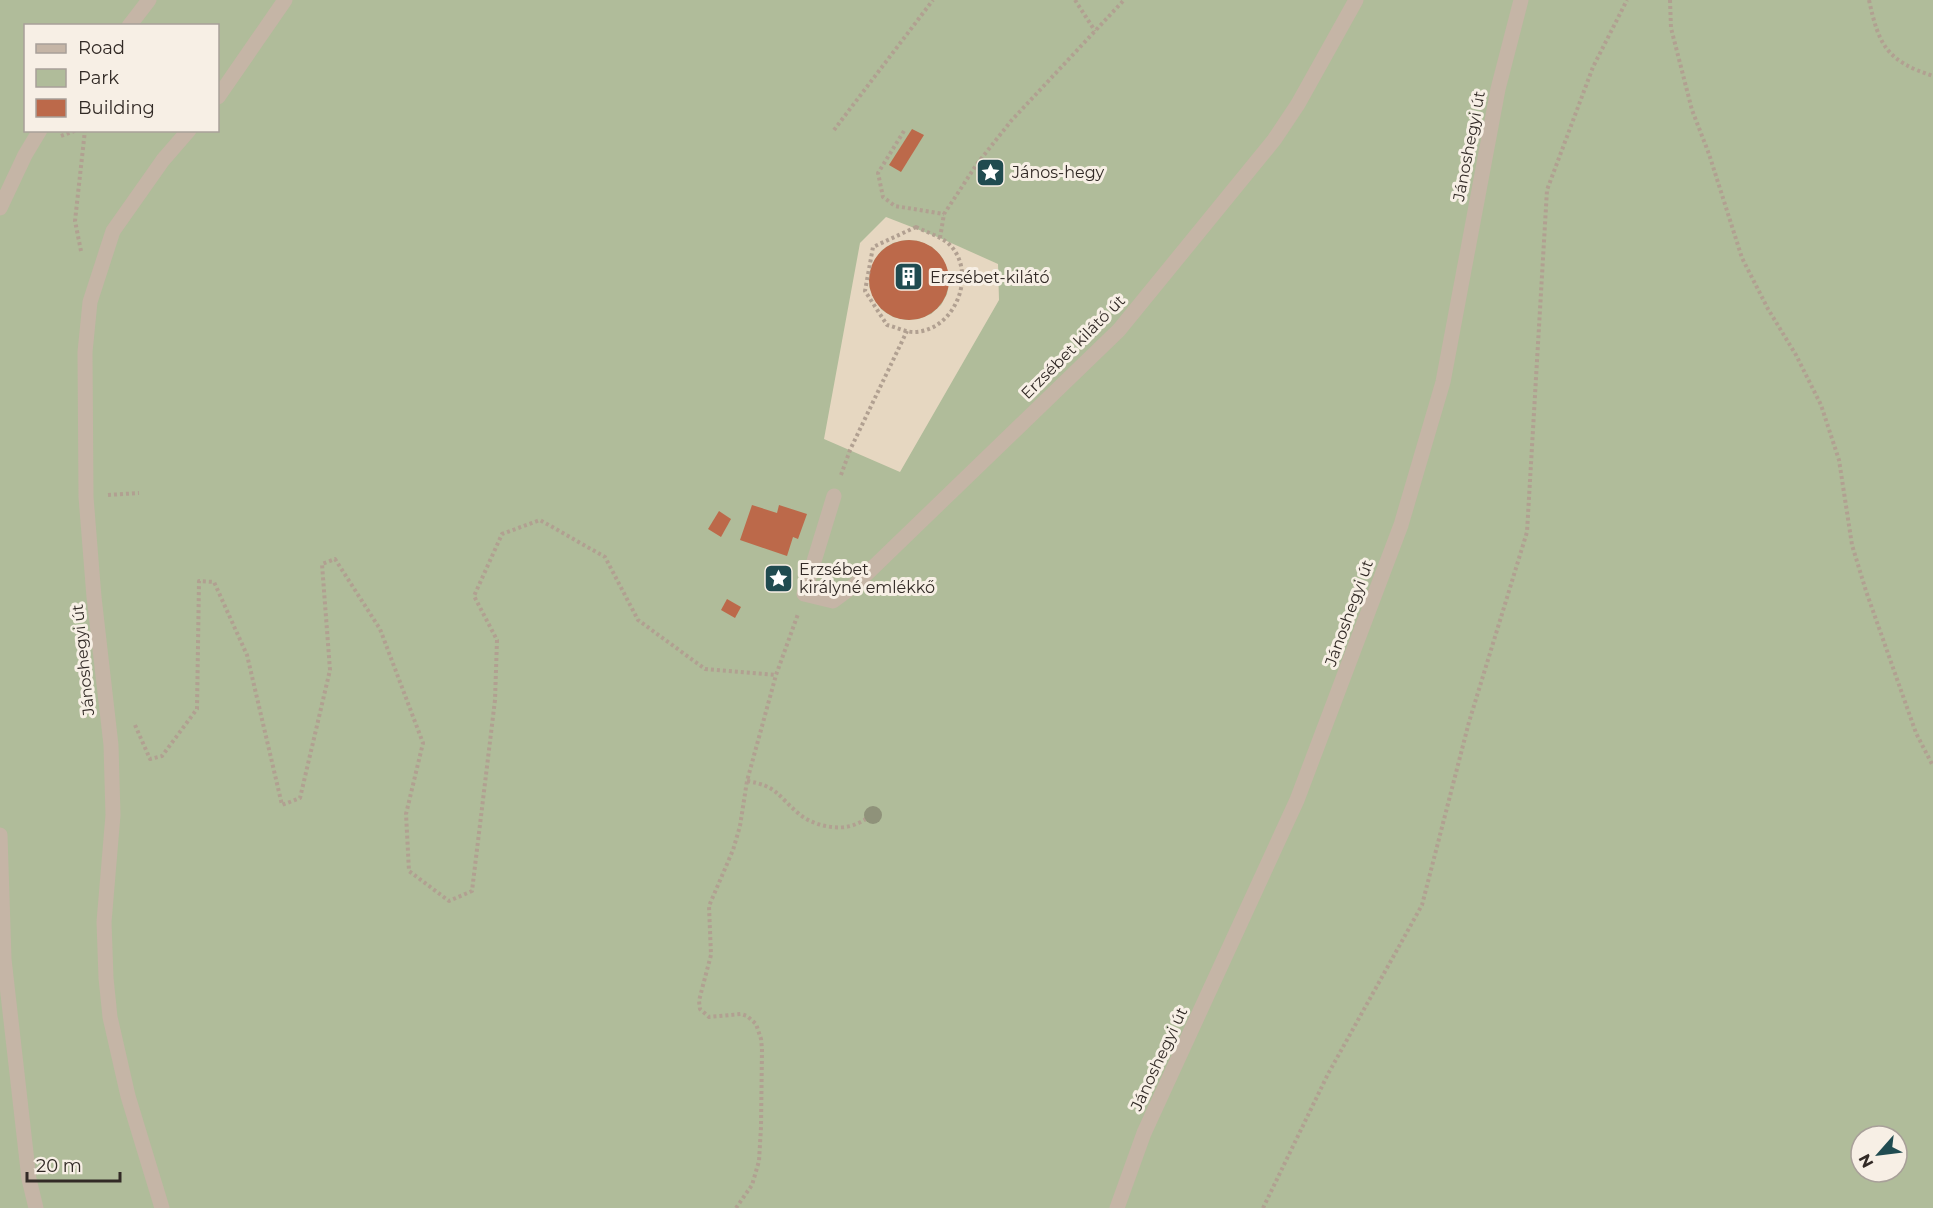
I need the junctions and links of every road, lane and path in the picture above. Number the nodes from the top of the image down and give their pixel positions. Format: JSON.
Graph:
{"nodes":[{"id":1,"x":149,"y":0,"type":"edge"},
{"id":2,"x":285,"y":0,"type":"edge"},
{"id":3,"x":933,"y":0,"type":"edge"},
{"id":4,"x":1075,"y":0,"type":"edge"},
{"id":5,"x":1124,"y":0,"type":"edge"},
{"id":6,"x":1356,"y":0,"type":"edge"},
{"id":7,"x":1521,"y":0,"type":"edge"},
{"id":8,"x":1627,"y":0,"type":"edge"},
{"id":9,"x":1670,"y":0,"type":"edge"},
{"id":10,"x":1869,"y":0,"type":"edge"},
{"id":11,"x":131,"y":24,"type":"edge"},
{"id":12,"x":1095,"y":31,"type":"junction"},
{"id":13,"x":1933,"y":75,"type":"edge"},
{"id":14,"x":219,"y":96,"type":"edge"},
{"id":15,"x":834,"y":130,"type":"dead end"},
{"id":16,"x":904,"y":131,"type":"dead end"},
{"id":17,"x":39,"y":132,"type":"edge"},
{"id":18,"x":85,"y":132,"type":"edge"},
{"id":19,"x":187,"y":132,"type":"edge"},
{"id":20,"x":0,"y":208,"type":"edge"},
{"id":21,"x":944,"y":214,"type":"junction"},
{"id":22,"x":939,"y":238,"type":"junction"},
{"id":23,"x":82,"y":256,"type":"dead end"},
{"id":24,"x":907,"y":331,"type":"junction"},
{"id":25,"x":850,"y":450,"type":"dead end"},
{"id":26,"x":139,"y":493,"type":"dead end"},
{"id":27,"x":834,"y":496,"type":"dead end"},
{"id":28,"x":86,"y":497,"type":"junction"},
{"id":29,"x":804,"y":594,"type":"junction"},
{"id":30,"x":776,"y":675,"type":"junction"},
{"id":31,"x":133,"y":719,"type":"dead end"},
{"id":32,"x":1933,"y":765,"type":"edge"},
{"id":33,"x":747,"y":781,"type":"junction"},
{"id":34,"x":873,"y":815,"type":"dead end"},
{"id":35,"x":0,"y":835,"type":"edge"},
{"id":36,"x":36,"y":1208,"type":"edge"},
{"id":37,"x":162,"y":1208,"type":"edge"},
{"id":38,"x":736,"y":1208,"type":"edge"},
{"id":39,"x":1117,"y":1208,"type":"edge"},
{"id":40,"x":1263,"y":1208,"type":"edge"}],
"edges":[{"from":1,"to":11,"type":"street"},
{"from":2,"to":14,"type":"street"},
{"from":3,"to":15,"type":"path"},
{"from":4,"to":12,"type":"path"},
{"from":5,"to":12,"type":"path"},
{"from":6,"to":29,"type":"street","name":"Erzsébet kilátó út"},
{"from":7,"to":39,"type":"street","name":"Jánoshegyi út"},
{"from":8,"to":40,"type":"path"},
{"from":9,"to":32,"type":"path"},
{"from":10,"to":13,"type":"path"},
{"from":12,"to":21,"type":"path"},
{"from":16,"to":21,"type":"path"},
{"from":17,"to":20,"type":"street"},
{"from":18,"to":23,"type":"path"},
{"from":19,"to":28,"type":"street","name":"Jánoshegyi út"},
{"from":21,"to":22,"type":"path"},
{"from":22,"to":24,"type":"path"},
{"from":22,"to":24,"type":"path"},
{"from":24,"to":25,"type":"path"},
{"from":26,"to":28,"type":"path"},
{"from":27,"to":29,"type":"street"},
{"from":28,"to":37,"type":"street","name":"Jánoshegyi út"},
{"from":29,"to":30,"type":"path"},
{"from":30,"to":31,"type":"path"},
{"from":30,"to":33,"type":"path"},
{"from":33,"to":34,"type":"path"},
{"from":33,"to":38,"type":"path"},
{"from":35,"to":36,"type":"street"}]}
